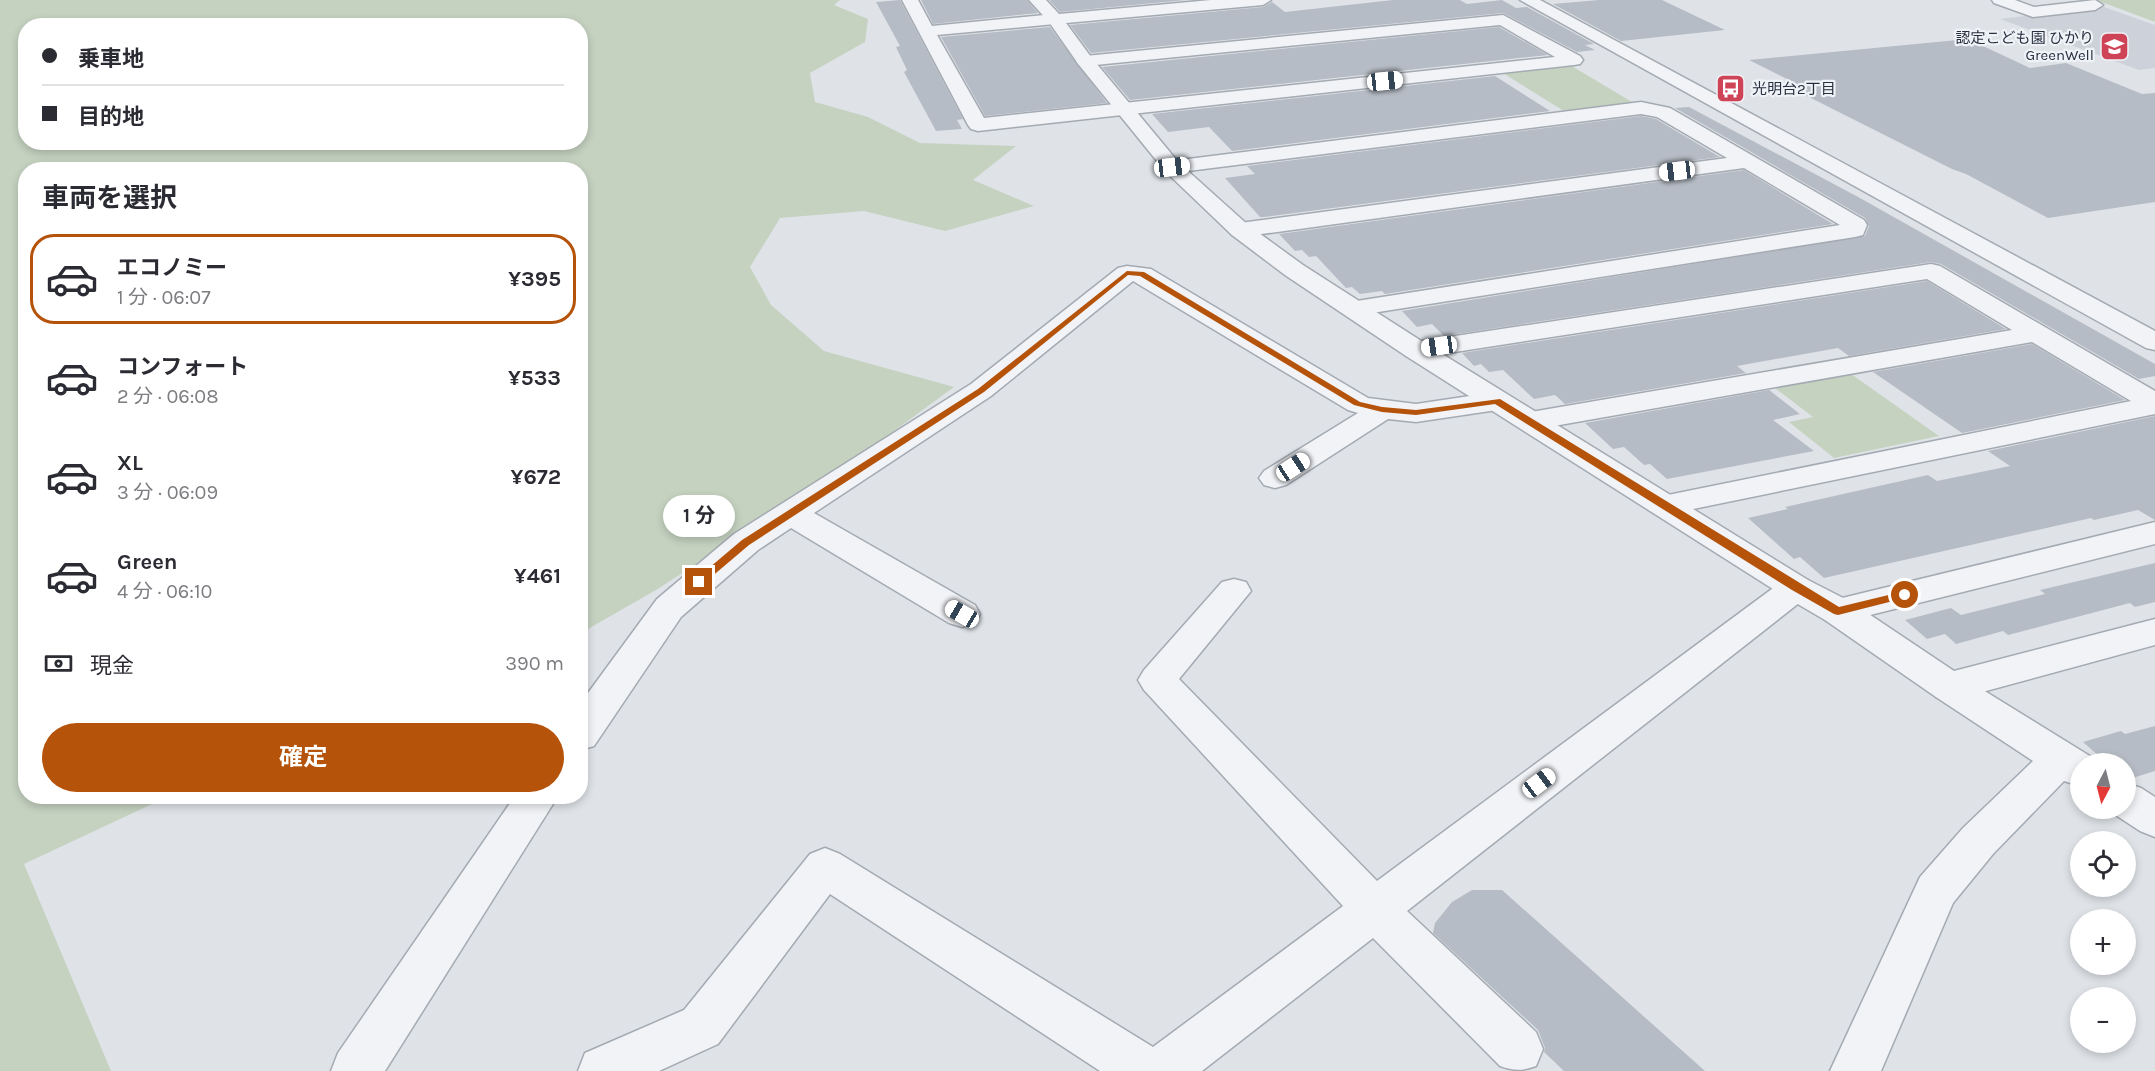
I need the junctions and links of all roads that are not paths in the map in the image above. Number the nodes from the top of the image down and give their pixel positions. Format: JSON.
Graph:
{"nodes":[{"id":1,"x":910,"y":0,"type":"edge"},
{"id":2,"x":1263,"y":0,"type":"edge"},
{"id":3,"x":1528,"y":0,"type":"edge"},
{"id":4,"x":1545,"y":0,"type":"edge"},
{"id":5,"x":2000,"y":0,"type":"edge"},
{"id":6,"x":2085,"y":0,"type":"edge"},
{"id":7,"x":1046,"y":10,"type":"edge"},
{"id":8,"x":927,"y":31,"type":"junction"},
{"id":9,"x":1085,"y":62,"type":"junction"},
{"id":10,"x":1124,"y":110,"type":"junction"},
{"id":11,"x":1746,"y":162,"type":"junction"},
{"id":12,"x":1172,"y":167,"type":"junction"},
{"id":13,"x":1240,"y":230,"type":"junction"},
{"id":14,"x":1353,"y":308,"type":"junction"},
{"id":15,"x":2155,"y":327,"type":"edge"},
{"id":16,"x":2038,"y":333,"type":"junction"},
{"id":17,"x":2155,"y":342,"type":"edge"},
{"id":18,"x":1416,"y":350,"type":"junction"},
{"id":19,"x":1497,"y":401,"type":"junction"},
{"id":20,"x":2155,"y":404,"type":"edge"},
{"id":21,"x":1382,"y":410,"type":"junction"},
{"id":22,"x":1531,"y":421,"type":"junction"},
{"id":23,"x":1275,"y":478,"type":"dead end"},
{"id":24,"x":1664,"y":505,"type":"junction"},
{"id":25,"x":790,"y":513,"type":"junction"},
{"id":26,"x":2155,"y":534,"type":"edge"},
{"id":27,"x":1796,"y":588,"type":"junction"},
{"id":28,"x":1234,"y":591,"type":"dead end"},
{"id":29,"x":1838,"y":611,"type":"junction"},
{"id":30,"x":962,"y":614,"type":"dead end"},
{"id":31,"x":2155,"y":632,"type":"edge"},
{"id":32,"x":1949,"y":687,"type":"junction"},
{"id":33,"x":588,"y":724,"type":"edge"},
{"id":34,"x":2070,"y":764,"type":"edge"},
{"id":35,"x":2070,"y":766,"type":"edge"},
{"id":36,"x":532,"y":804,"type":"edge"},
{"id":37,"x":2136,"y":807,"type":"edge"},
{"id":38,"x":2155,"y":819,"type":"edge"},
{"id":39,"x":1374,"y":909,"type":"junction"},
{"id":40,"x":1518,"y":1049,"type":"dead end"},
{"id":41,"x":356,"y":1071,"type":"edge"},
{"id":42,"x":603,"y":1071,"type":"edge"},
{"id":43,"x":1145,"y":1071,"type":"edge"},
{"id":44,"x":1162,"y":1071,"type":"edge"},
{"id":45,"x":1855,"y":1071,"type":"edge"}],
"edges":[{"from":1,"to":8,"type":"street"},
{"from":2,"to":7,"type":"street"},
{"from":3,"to":17,"type":"street"},
{"from":4,"to":15,"type":"street"},
{"from":5,"to":6,"type":"street"},
{"from":7,"to":8,"type":"street"},
{"from":7,"to":9,"type":"street"},
{"from":8,"to":10,"type":"street"},
{"from":9,"to":10,"type":"street"},
{"from":9,"to":10,"type":"street"},
{"from":10,"to":12,"type":"street"},
{"from":11,"to":12,"type":"street"},
{"from":11,"to":13,"type":"street"},
{"from":11,"to":14,"type":"street"},
{"from":12,"to":13,"type":"street"},
{"from":13,"to":14,"type":"street"},
{"from":14,"to":18,"type":"street"},
{"from":16,"to":18,"type":"street"},
{"from":16,"to":20,"type":"street"},
{"from":16,"to":22,"type":"street"},
{"from":18,"to":19,"type":"street"},
{"from":19,"to":21,"type":"street"},
{"from":19,"to":22,"type":"street"},
{"from":20,"to":24,"type":"street"},
{"from":21,"to":23,"type":"street"},
{"from":21,"to":25,"type":"street"},
{"from":22,"to":24,"type":"street"},
{"from":24,"to":27,"type":"street"},
{"from":25,"to":30,"type":"street"},
{"from":25,"to":33,"type":"street"},
{"from":26,"to":29,"type":"street"},
{"from":27,"to":29,"type":"street"},
{"from":27,"to":39,"type":"street"},
{"from":28,"to":39,"type":"street"},
{"from":29,"to":32,"type":"street"},
{"from":31,"to":32,"type":"street"},
{"from":32,"to":34,"type":"street"},
{"from":35,"to":45,"type":"street"},
{"from":36,"to":41,"type":"street"},
{"from":37,"to":38,"type":"street"},
{"from":39,"to":40,"type":"street"},
{"from":39,"to":44,"type":"street"},
{"from":42,"to":43,"type":"street"}]}
